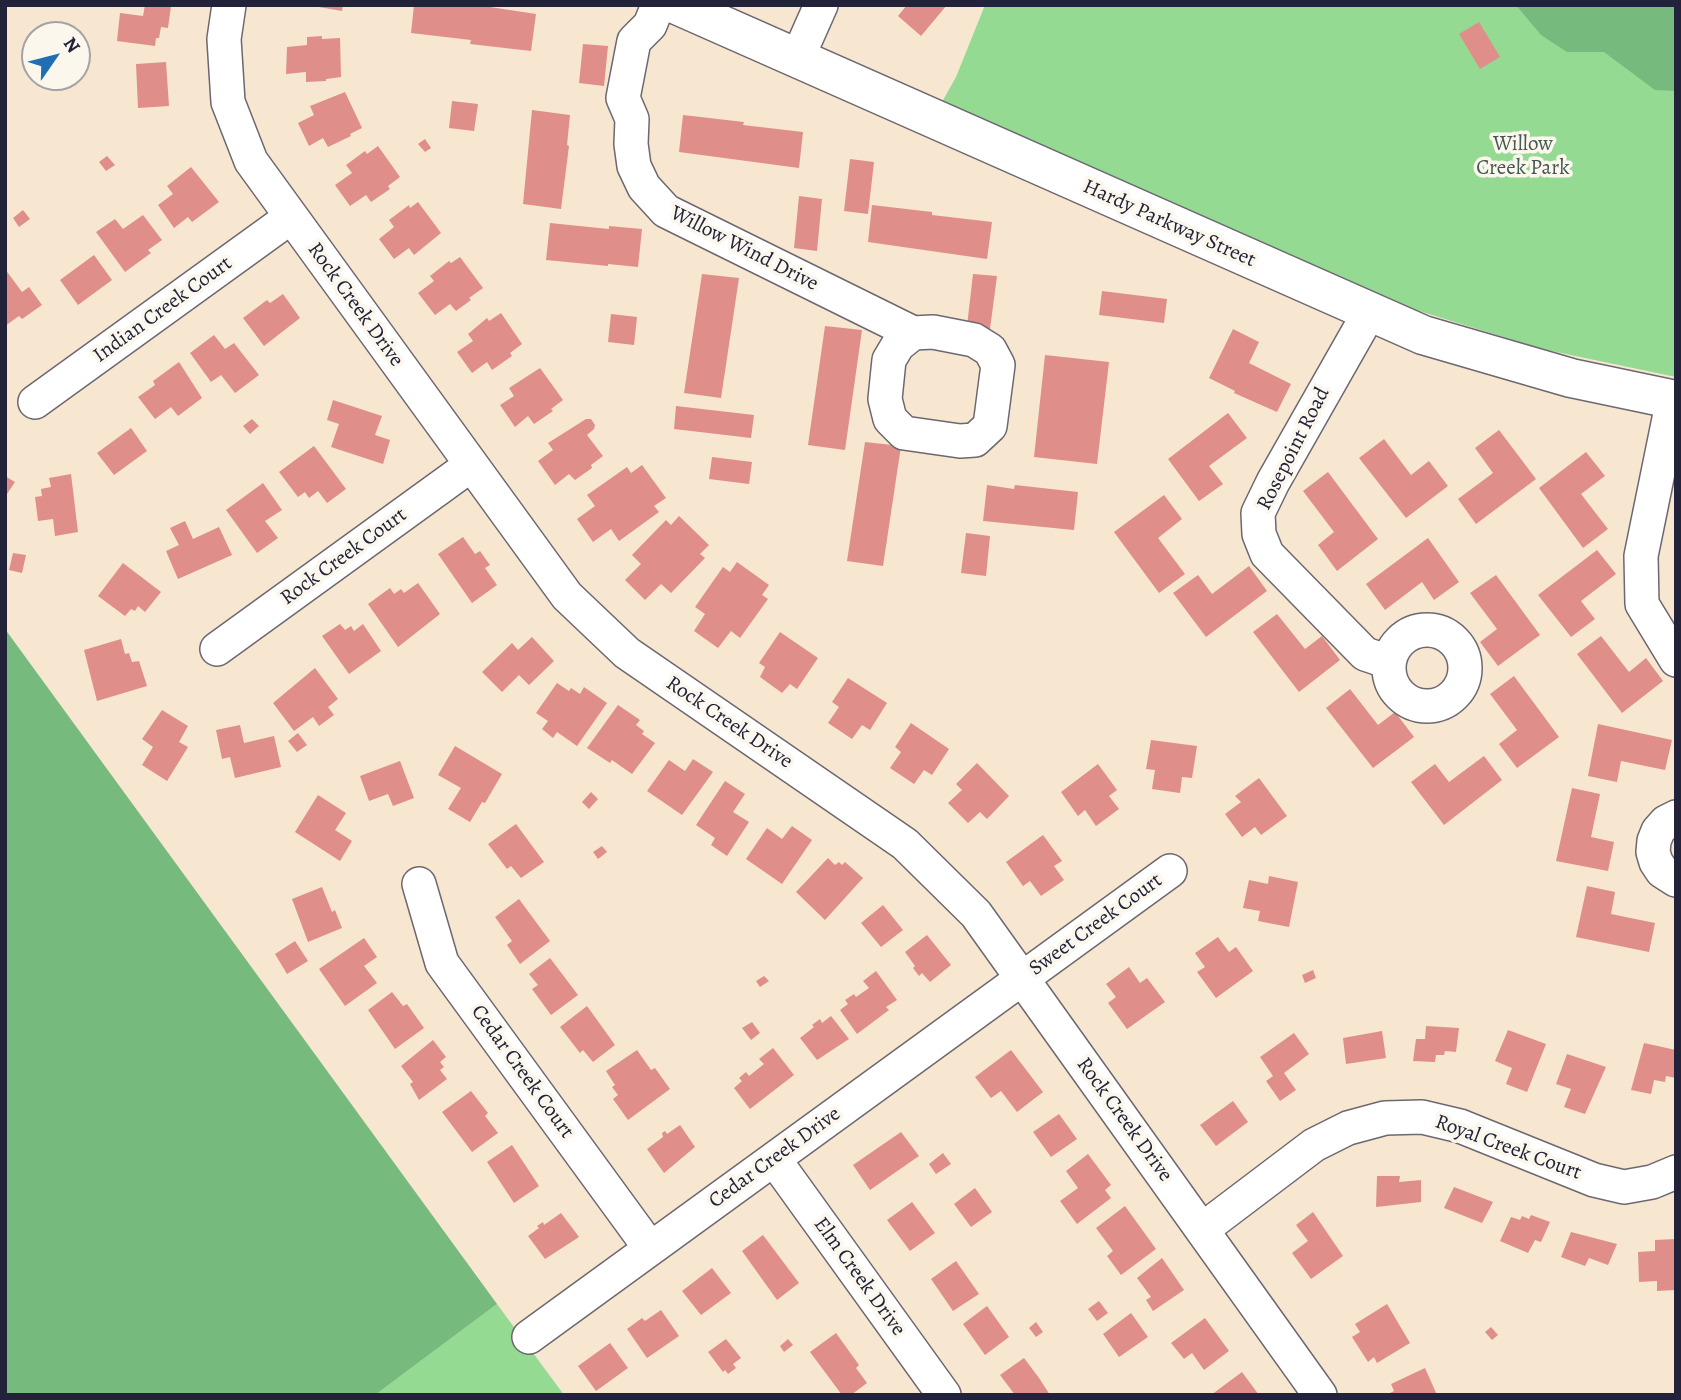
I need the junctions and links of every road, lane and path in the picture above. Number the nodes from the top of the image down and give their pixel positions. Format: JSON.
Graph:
{"nodes":[{"id":1,"x":229,"y":5,"type":"edge"},
{"id":2,"x":821,"y":5,"type":"edge"},
{"id":3,"x":662,"y":12,"type":"edge"},
{"id":4,"x":797,"y":58,"type":"junction"},
{"id":5,"x":291,"y":217,"type":"junction"},
{"id":6,"x":1368,"y":313,"type":"junction"},
{"id":7,"x":913,"y":333,"type":"dead end"},
{"id":8,"x":1674,"y":400,"type":"edge"},
{"id":9,"x":35,"y":402,"type":"dead end"},
{"id":10,"x":471,"y":465,"type":"junction"},
{"id":11,"x":218,"y":649,"type":"dead end"},
{"id":12,"x":1676,"y":660,"type":"edge"},
{"id":13,"x":1389,"y":662,"type":"dead end"},
{"id":14,"x":1676,"y":817,"type":"edge"},
{"id":15,"x":1170,"y":871,"type":"dead end"},
{"id":16,"x":1676,"y":880,"type":"edge"},
{"id":17,"x":419,"y":884,"type":"dead end"},
{"id":18,"x":1022,"y":980,"type":"junction"},
{"id":19,"x":774,"y":1159,"type":"junction"},
{"id":20,"x":1676,"y":1172,"type":"edge"},
{"id":21,"x":1203,"y":1229,"type":"junction"},
{"id":22,"x":650,"y":1248,"type":"junction"},
{"id":23,"x":529,"y":1337,"type":"dead end"},
{"id":24,"x":944,"y":1395,"type":"edge"},
{"id":25,"x":1320,"y":1395,"type":"edge"}],
"edges":[{"from":1,"to":5,"type":"street","name":"Rock Creek Drive"},
{"from":2,"to":4,"type":"street"},
{"from":3,"to":4,"type":"main road","name":"Hardy Parkway Street"},
{"from":3,"to":7,"type":"street","name":"Willow Wind Drive"},
{"from":4,"to":6,"type":"main road","name":"Hardy Parkway Street"},
{"from":5,"to":9,"type":"street","name":"Indian Creek Court"},
{"from":5,"to":10,"type":"street","name":"Rock Creek Drive"},
{"from":6,"to":8,"type":"main road","name":"Hardy Parkway Street"},
{"from":6,"to":13,"type":"street","name":"Rosepoint Road"},
{"from":8,"to":12,"type":"street"},
{"from":10,"to":11,"type":"street","name":"Rock Creek Court"},
{"from":10,"to":18,"type":"street","name":"Rock Creek Drive"},
{"from":14,"to":16,"type":"street"},
{"from":15,"to":18,"type":"street","name":"Sweet Creek Court"},
{"from":17,"to":22,"type":"street","name":"Cedar Creek Court"},
{"from":18,"to":19,"type":"street","name":"Cedar Creek Drive"},
{"from":18,"to":21,"type":"street","name":"Rock Creek Drive"},
{"from":19,"to":22,"type":"street","name":"Cedar Creek Drive"},
{"from":19,"to":24,"type":"street","name":"Elm Creek Drive"},
{"from":20,"to":21,"type":"street","name":"Royal Creek Court"},
{"from":21,"to":25,"type":"street","name":"Rock Creek Drive"},
{"from":22,"to":23,"type":"street","name":"Cedar Creek Drive"}]}
